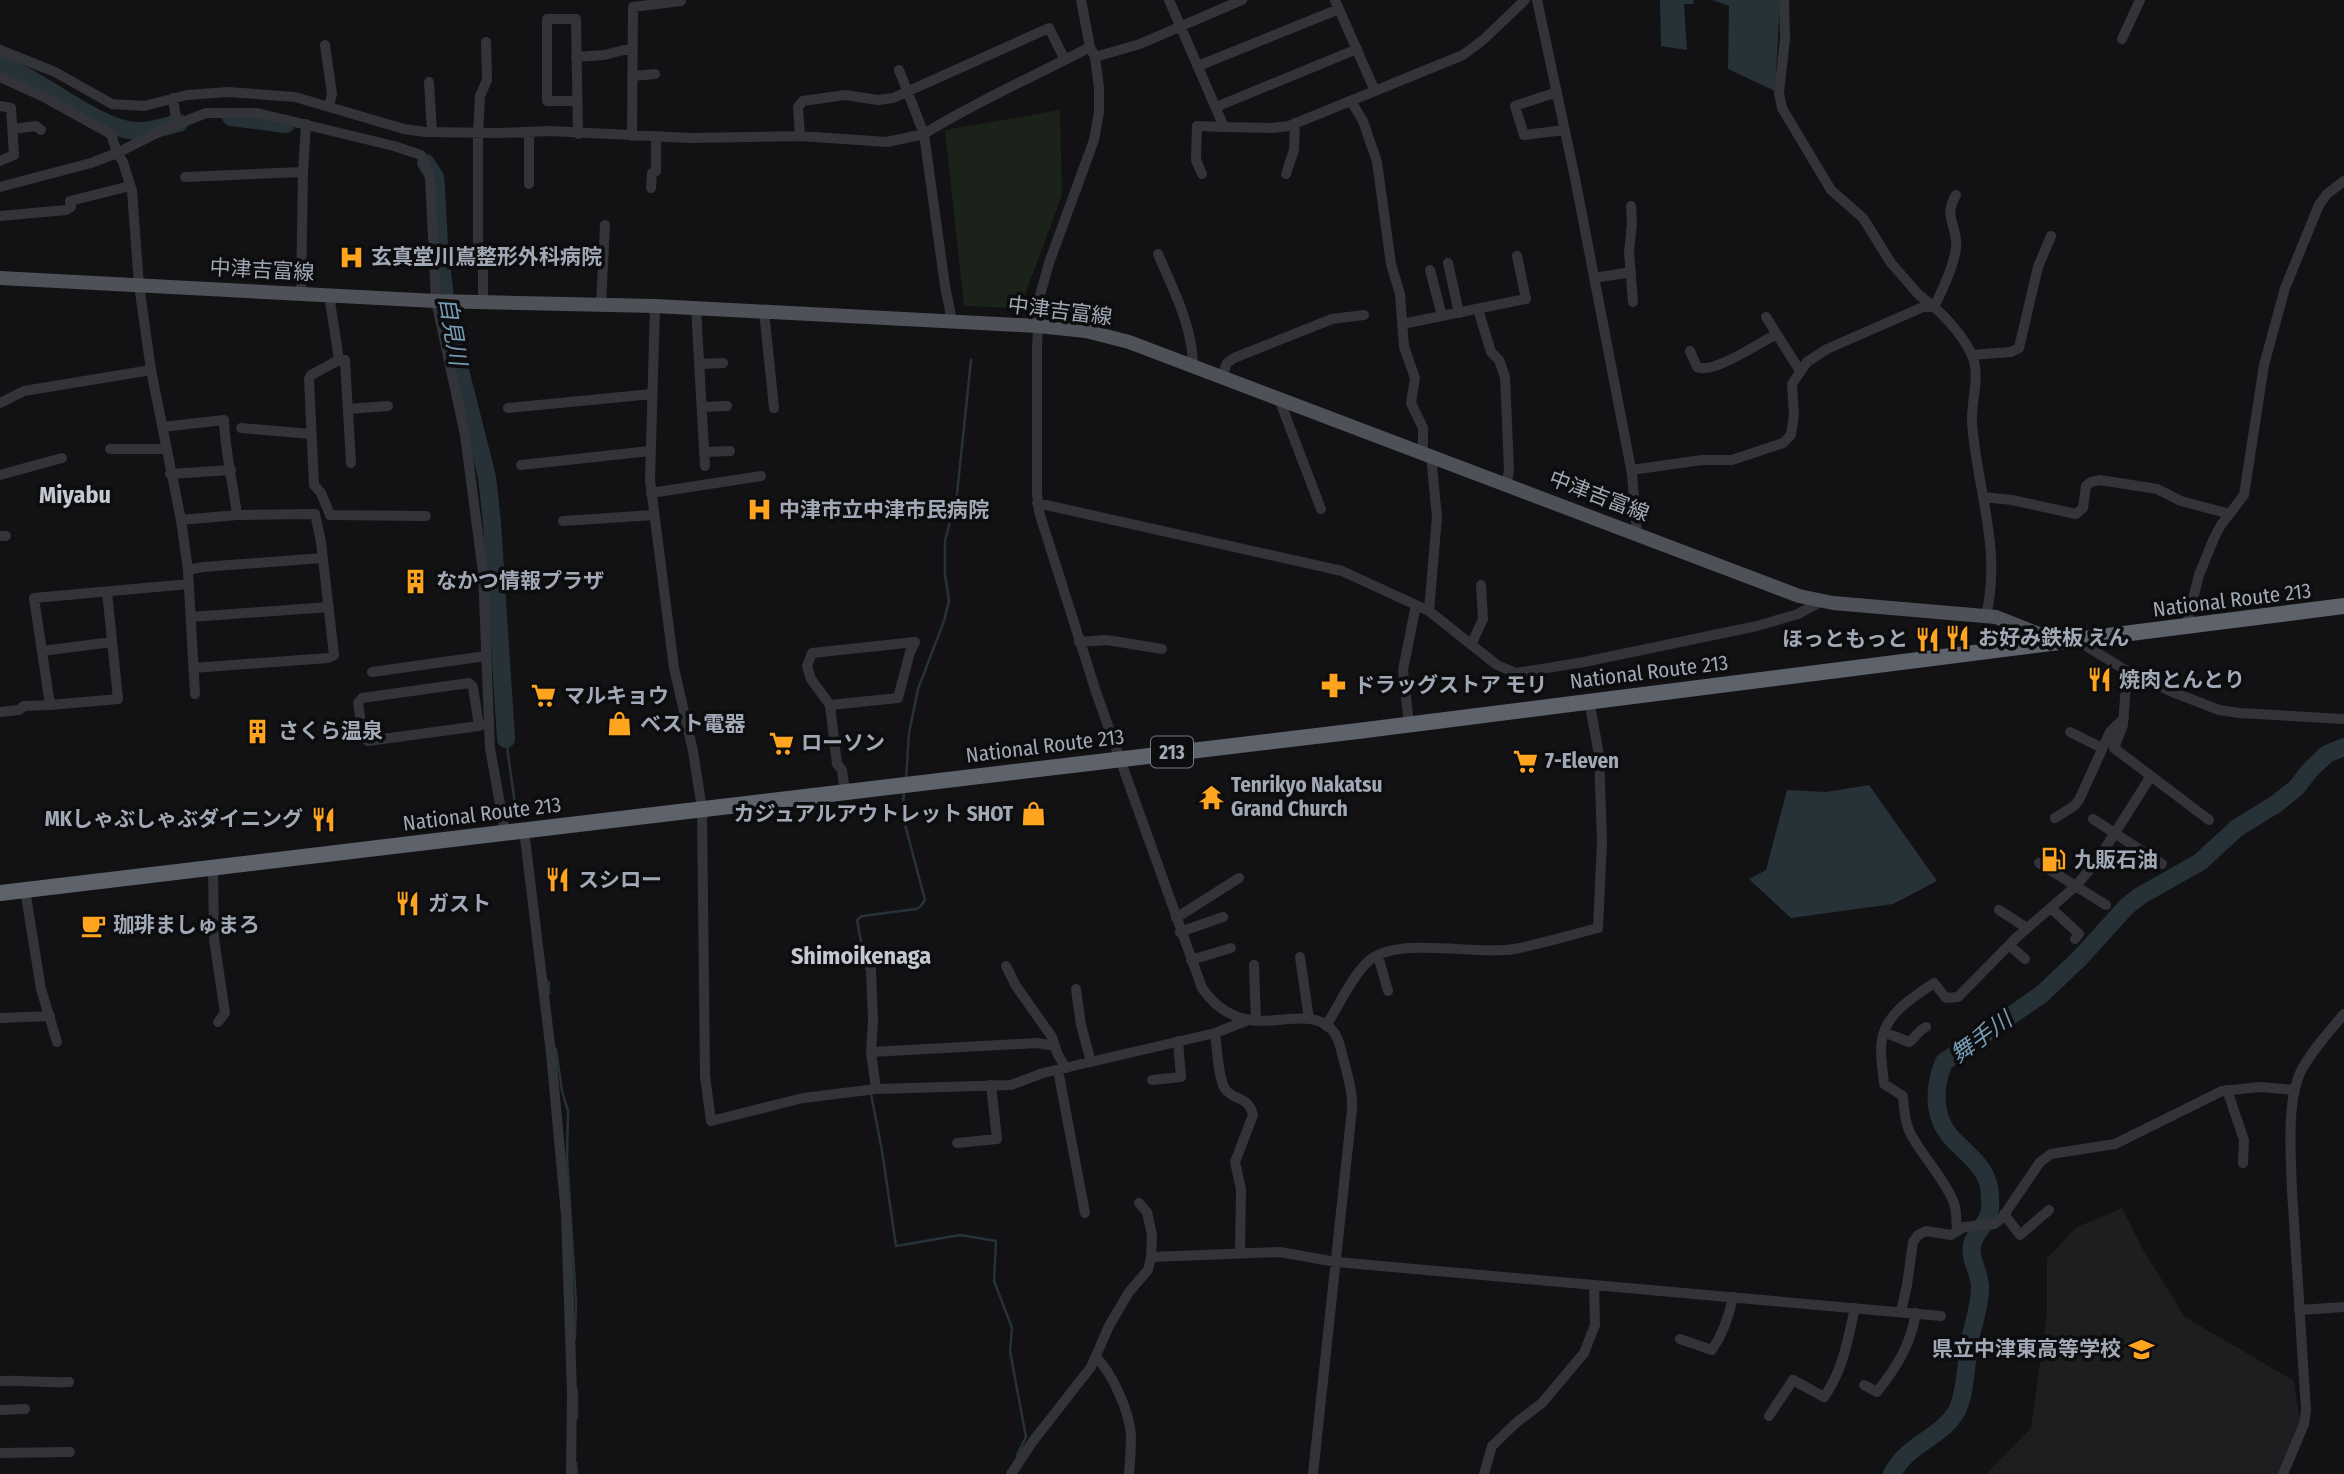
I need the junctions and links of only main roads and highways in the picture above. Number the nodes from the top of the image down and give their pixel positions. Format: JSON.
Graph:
{"nodes":[{"id":1,"x":0,"y":278,"type":"edge"},
{"id":2,"x":2344,"y":606,"type":"edge"},
{"id":3,"x":2063,"y":643,"type":"junction"},
{"id":4,"x":0,"y":893,"type":"edge"}],
"edges":[{"from":1,"to":3,"type":"main road","name":"中津吉富線"},
{"from":2,"to":3,"type":"highway","name":"National Route 213","number":"213"},
{"from":3,"to":4,"type":"highway","name":"National Route 213","number":"213"}]}
